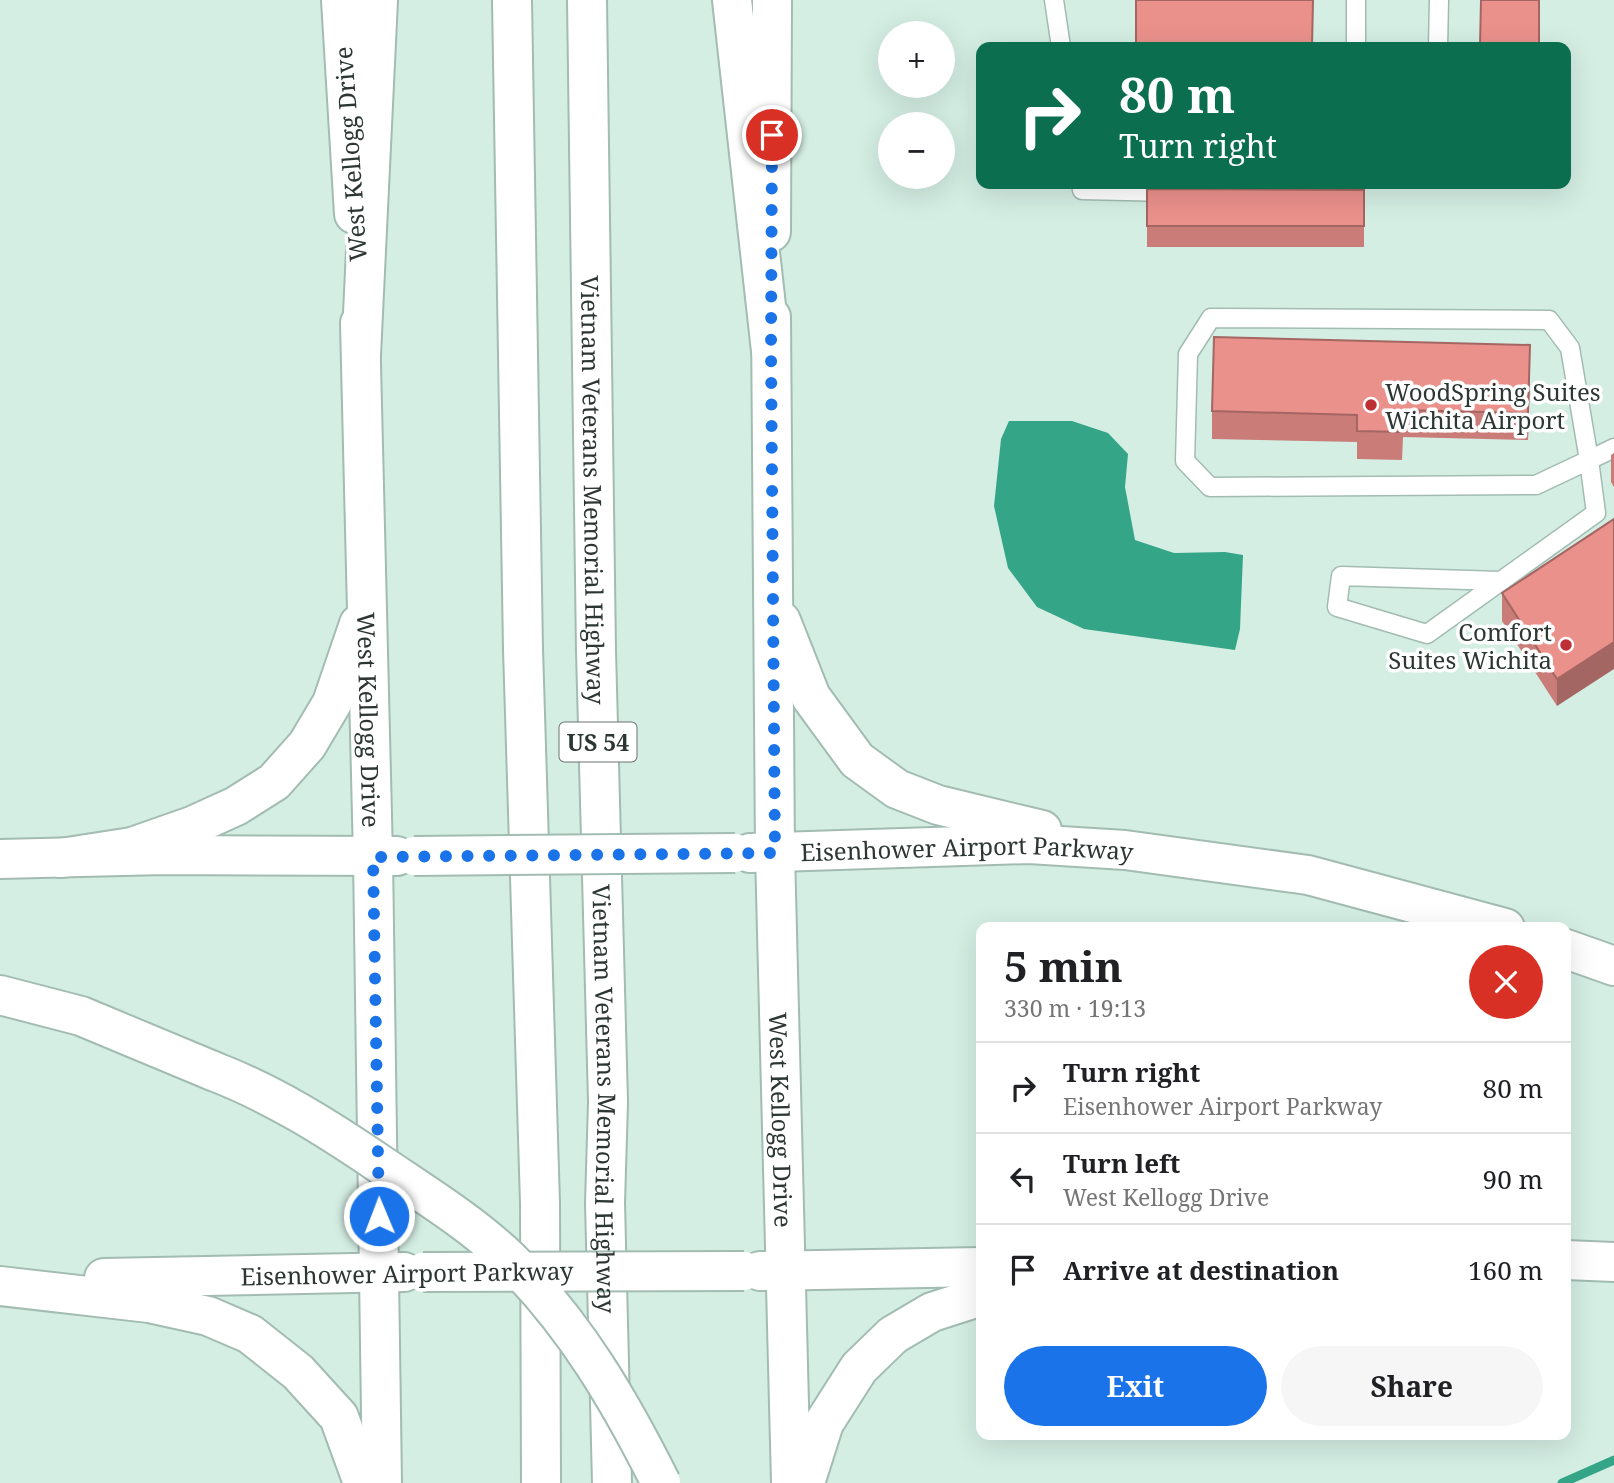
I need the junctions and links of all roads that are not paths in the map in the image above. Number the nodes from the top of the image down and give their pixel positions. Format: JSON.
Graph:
{"nodes":[{"id":1,"x":341,"y":0,"type":"edge"},
{"id":2,"x":378,"y":0,"type":"edge"},
{"id":3,"x":512,"y":0,"type":"edge"},
{"id":4,"x":587,"y":0,"type":"edge"},
{"id":5,"x":732,"y":0,"type":"edge"},
{"id":6,"x":772,"y":0,"type":"edge"},
{"id":7,"x":1054,"y":0,"type":"edge"},
{"id":8,"x":1356,"y":0,"type":"edge"},
{"id":9,"x":1439,"y":0,"type":"edge"},
{"id":10,"x":1060,"y":42,"type":"edge"},
{"id":11,"x":1356,"y":42,"type":"edge"},
{"id":12,"x":1438,"y":42,"type":"edge"},
{"id":13,"x":1082,"y":189,"type":"edge"},
{"id":14,"x":1193,"y":193,"type":"edge"},
{"id":15,"x":771,"y":351,"type":"junction"},
{"id":16,"x":361,"y":355,"type":"junction"},
{"id":17,"x":1614,"y":448,"type":"edge"},
{"id":18,"x":1589,"y":460,"type":"junction"},
{"id":19,"x":1500,"y":581,"type":"junction"},
{"id":20,"x":773,"y":600,"type":"junction"},
{"id":21,"x":367,"y":602,"type":"junction"},
{"id":22,"x":1125,"y":850,"type":"junction"},
{"id":23,"x":775,"y":853,"type":"junction"},
{"id":24,"x":373,"y":857,"type":"junction"},
{"id":25,"x":61,"y":858,"type":"junction"},
{"id":26,"x":0,"y":859,"type":"edge"},
{"id":27,"x":1483,"y":922,"type":"edge"},
{"id":28,"x":1571,"y":951,"type":"edge"},
{"id":29,"x":1614,"y":966,"type":"edge"},
{"id":30,"x":0,"y":995,"type":"edge"},
{"id":31,"x":1571,"y":1260,"type":"edge"},
{"id":32,"x":1614,"y":1262,"type":"edge"},
{"id":33,"x":976,"y":1267,"type":"edge"},
{"id":34,"x":786,"y":1271,"type":"junction"},
{"id":35,"x":380,"y":1272,"type":"junction"},
{"id":36,"x":0,"y":1280,"type":"edge"},
{"id":37,"x":0,"y":1286,"type":"edge"},
{"id":38,"x":976,"y":1298,"type":"edge"},
{"id":39,"x":362,"y":1483,"type":"edge"},
{"id":40,"x":382,"y":1483,"type":"edge"},
{"id":41,"x":541,"y":1483,"type":"edge"},
{"id":42,"x":612,"y":1483,"type":"edge"},
{"id":43,"x":661,"y":1483,"type":"edge"},
{"id":44,"x":791,"y":1483,"type":"edge"},
{"id":45,"x":805,"y":1483,"type":"edge"}],
"edges":[{"from":1,"to":16,"type":"main road","name":"West Kellogg Drive"},
{"from":2,"to":16,"type":"main road"},
{"from":3,"to":41,"type":"main road","number":"US 54"},
{"from":4,"to":42,"type":"main road","name":"Vietnam Veterans Memorial Highway","number":"US 54"},
{"from":5,"to":15,"type":"main road"},
{"from":6,"to":15,"type":"main road","name":"West Kellogg Drive"},
{"from":7,"to":10,"type":"lane"},
{"from":8,"to":11,"type":"lane"},
{"from":9,"to":12,"type":"lane"},
{"from":13,"to":14,"type":"lane"},
{"from":15,"to":20,"type":"main road","name":"West Kellogg Drive"},
{"from":16,"to":21,"type":"main road","name":"West Kellogg Drive"},
{"from":17,"to":18,"type":"lane"},
{"from":18,"to":18,"type":"lane"},
{"from":18,"to":19,"type":"lane"},
{"from":19,"to":19,"type":"lane"},
{"from":20,"to":22,"type":"main road"},
{"from":20,"to":23,"type":"main road","name":"West Kellogg Drive"},
{"from":21,"to":24,"type":"main road","name":"West Kellogg Drive"},
{"from":21,"to":25,"type":"main road"},
{"from":22,"to":23,"type":"main road","name":"Eisenhower Airport Parkway"},
{"from":22,"to":27,"type":"main road","name":"Eisenhower Airport Parkway"},
{"from":23,"to":24,"type":"main road","name":"Eisenhower Airport Parkway","bridge":true},
{"from":23,"to":34,"type":"main road","name":"West Kellogg Drive"},
{"from":24,"to":25,"type":"main road","name":"Eisenhower Airport Parkway"},
{"from":24,"to":35,"type":"main road","name":"West Kellogg Drive"},
{"from":25,"to":26,"type":"main road","name":"Eisenhower Airport Parkway"},
{"from":28,"to":29,"type":"main road"},
{"from":30,"to":43,"type":"main road","bridge":true},
{"from":31,"to":32,"type":"main road"},
{"from":33,"to":34,"type":"main road","name":"Eisenhower Airport Parkway"},
{"from":34,"to":35,"type":"main road","name":"Eisenhower Airport Parkway","bridge":true},
{"from":34,"to":44,"type":"main road","name":"West Kellogg Drive"},
{"from":35,"to":36,"type":"main road","name":"Eisenhower Airport Parkway"},
{"from":35,"to":40,"type":"main road","name":"West Kellogg Drive"},
{"from":37,"to":39,"type":"main road"},
{"from":38,"to":45,"type":"main road"}]}
